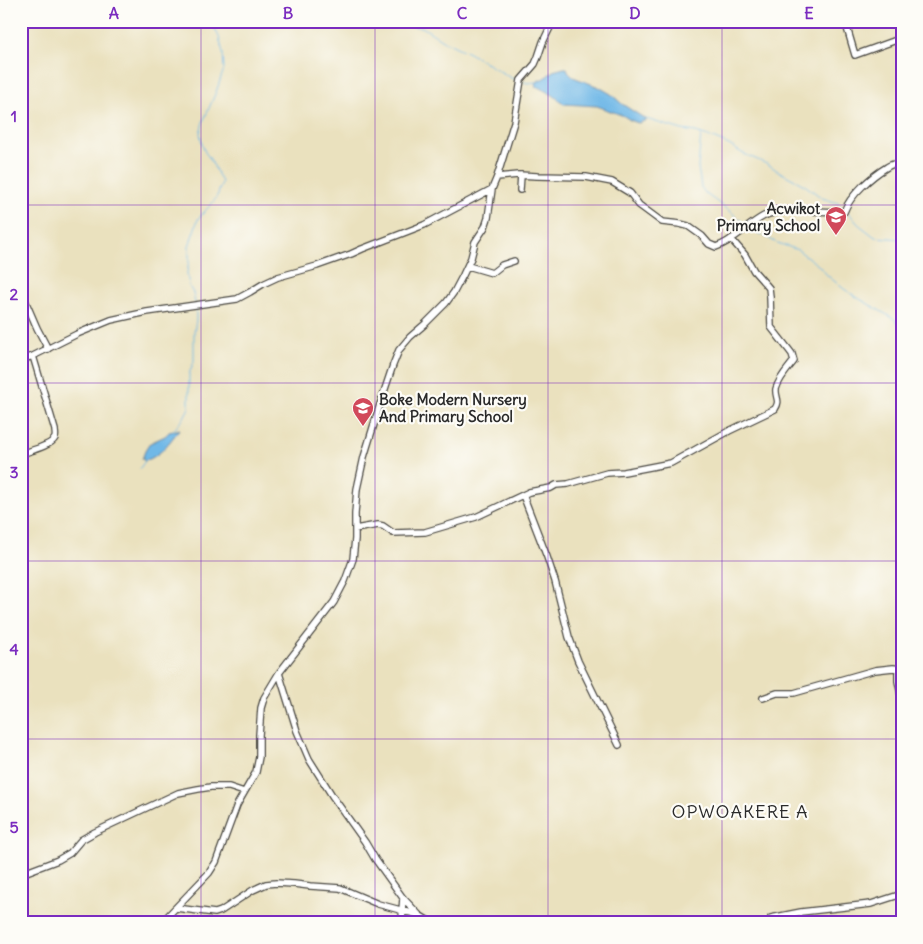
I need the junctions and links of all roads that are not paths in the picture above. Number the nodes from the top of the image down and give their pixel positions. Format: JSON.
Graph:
{"nodes":[{"id":1,"x":553,"y":21,"type":"edge"},
{"id":2,"x":845,"y":21,"type":"edge"},
{"id":3,"x":902,"y":38,"type":"edge"},
{"id":4,"x":902,"y":162,"type":"edge"},
{"id":5,"x":521,"y":175,"type":"junction"},
{"id":6,"x":496,"y":177,"type":"junction"},
{"id":7,"x":492,"y":189,"type":"junction"},
{"id":8,"x":520,"y":190,"type":"dead end"},
{"id":9,"x":731,"y":239,"type":"junction"},
{"id":10,"x":514,"y":261,"type":"dead end"},
{"id":11,"x":468,"y":266,"type":"junction"},
{"id":12,"x":21,"y":291,"type":"edge"},
{"id":13,"x":48,"y":349,"type":"junction"},
{"id":14,"x":33,"y":356,"type":"junction"},
{"id":15,"x":21,"y":360,"type":"edge"},
{"id":16,"x":21,"y":454,"type":"edge"},
{"id":17,"x":523,"y":495,"type":"junction"},
{"id":18,"x":355,"y":529,"type":"junction"},
{"id":19,"x":900,"y":669,"type":"edge"},
{"id":20,"x":279,"y":673,"type":"junction"},
{"id":21,"x":763,"y":698,"type":"dead end"},
{"id":22,"x":902,"y":700,"type":"edge"},
{"id":23,"x":619,"y":745,"type":"dead end"},
{"id":24,"x":244,"y":792,"type":"junction"},
{"id":25,"x":21,"y":874,"type":"edge"},
{"id":26,"x":902,"y":894,"type":"edge"},
{"id":27,"x":404,"y":898,"type":"junction"},
{"id":28,"x":176,"y":908,"type":"junction"},
{"id":29,"x":402,"y":910,"type":"junction"},
{"id":30,"x":419,"y":915,"type":"junction"},
{"id":31,"x":771,"y":918,"type":"dead end"},
{"id":32,"x":161,"y":923,"type":"edge"},
{"id":33,"x":403,"y":923,"type":"edge"},
{"id":34,"x":432,"y":923,"type":"edge"}],
"edges":[{"from":1,"to":6,"type":"street"},
{"from":2,"to":3,"type":"street"},
{"from":4,"to":9,"type":"street"},
{"from":5,"to":6,"type":"street"},
{"from":5,"to":8,"type":"street"},
{"from":5,"to":9,"type":"street"},
{"from":6,"to":7,"type":"street"},
{"from":7,"to":11,"type":"street"},
{"from":7,"to":13,"type":"street"},
{"from":9,"to":17,"type":"street"},
{"from":10,"to":11,"type":"street"},
{"from":11,"to":18,"type":"street"},
{"from":12,"to":13,"type":"street"},
{"from":13,"to":14,"type":"street"},
{"from":14,"to":15,"type":"street"},
{"from":14,"to":16,"type":"street"},
{"from":17,"to":18,"type":"street"},
{"from":17,"to":23,"type":"street"},
{"from":18,"to":20,"type":"street"},
{"from":19,"to":21,"type":"street"},
{"from":19,"to":22,"type":"street"},
{"from":20,"to":24,"type":"street"},
{"from":20,"to":27,"type":"street"},
{"from":24,"to":25,"type":"street"},
{"from":24,"to":28,"type":"street"},
{"from":26,"to":31,"type":"street"},
{"from":27,"to":29,"type":"street"},
{"from":27,"to":30,"type":"street"},
{"from":28,"to":29,"type":"street"},
{"from":28,"to":32,"type":"street"},
{"from":29,"to":30,"type":"street"},
{"from":29,"to":33,"type":"street"},
{"from":30,"to":34,"type":"street"}]}
